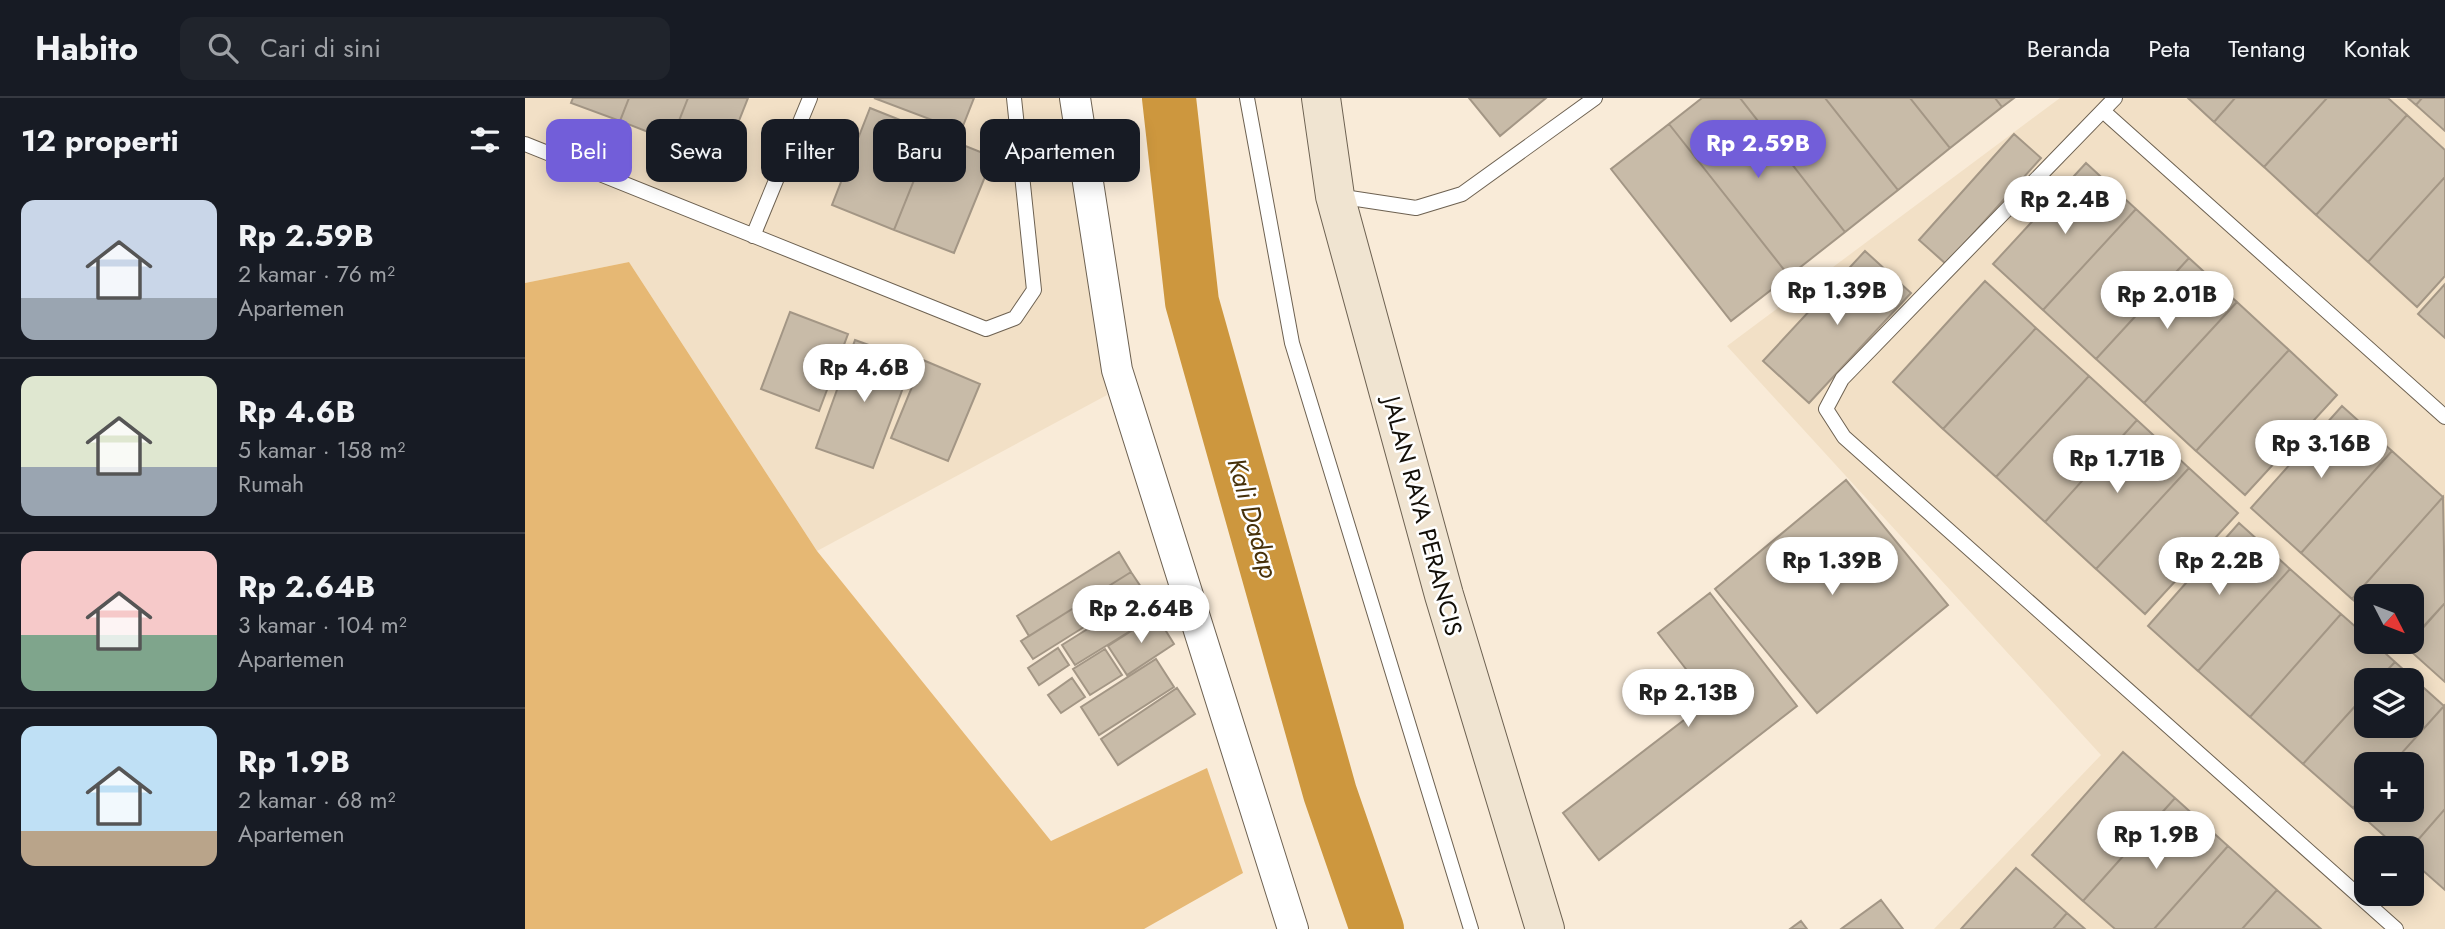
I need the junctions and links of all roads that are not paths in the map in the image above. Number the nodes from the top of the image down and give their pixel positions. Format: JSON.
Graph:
{"nodes":[{"id":1,"x":810,"y":98,"type":"edge"},
{"id":2,"x":1014,"y":98,"type":"edge"},
{"id":3,"x":1075,"y":98,"type":"edge"},
{"id":4,"x":1247,"y":98,"type":"edge"},
{"id":5,"x":1321,"y":98,"type":"edge"},
{"id":6,"x":1595,"y":98,"type":"edge"},
{"id":7,"x":2115,"y":98,"type":"edge"},
{"id":8,"x":2103,"y":111,"type":"junction"},
{"id":9,"x":525,"y":144,"type":"edge"},
{"id":10,"x":1335,"y":196,"type":"junction"},
{"id":11,"x":753,"y":236,"type":"junction"},
{"id":12,"x":2445,"y":417,"type":"edge"},
{"id":13,"x":1293,"y":929,"type":"edge"},
{"id":14,"x":1471,"y":929,"type":"edge"},
{"id":15,"x":1545,"y":929,"type":"edge"},
{"id":16,"x":2396,"y":929,"type":"edge"}],
"edges":[{"from":1,"to":11,"type":"lane"},
{"from":2,"to":11,"type":"lane"},
{"from":3,"to":13,"type":"street"},
{"from":4,"to":14,"type":"lane"},
{"from":5,"to":10,"type":"street","name":"JALAN RAYA PERANCIS"},
{"from":6,"to":10,"type":"lane"},
{"from":7,"to":8,"type":"lane"},
{"from":8,"to":12,"type":"lane"},
{"from":8,"to":16,"type":"lane"},
{"from":9,"to":11,"type":"lane"},
{"from":10,"to":15,"type":"street","name":"JALAN RAYA PERANCIS"}]}
